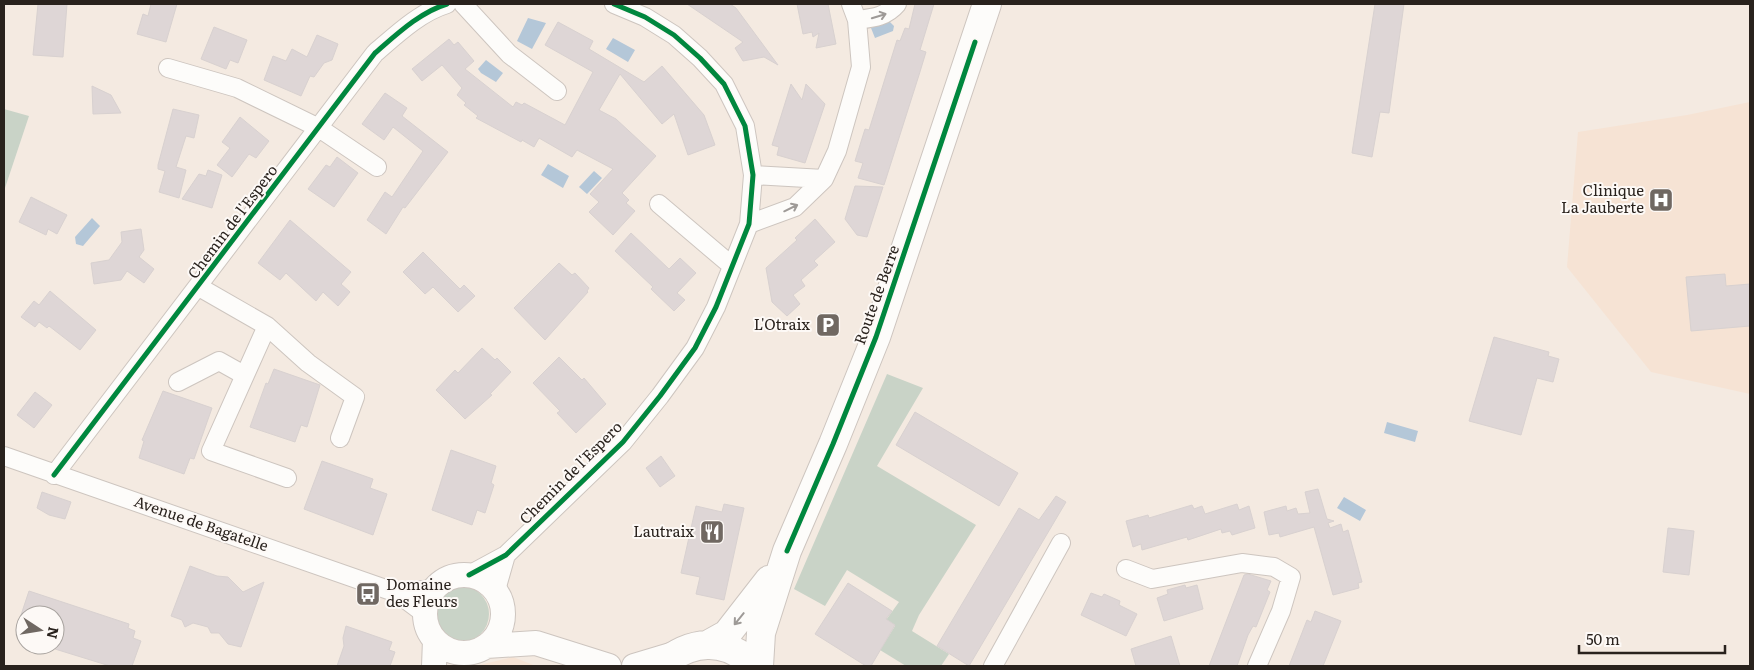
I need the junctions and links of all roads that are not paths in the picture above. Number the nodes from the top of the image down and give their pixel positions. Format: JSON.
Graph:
{"nodes":[{"id":1,"x":463,"y":4,"type":"edge"},
{"id":2,"x":614,"y":4,"type":"edge"},
{"id":3,"x":897,"y":4,"type":"edge"},
{"id":4,"x":988,"y":4,"type":"edge"},
{"id":5,"x":440,"y":5,"type":"edge"},
{"id":6,"x":854,"y":12,"type":"edge"},
{"id":7,"x":168,"y":68,"type":"dead end"},
{"id":8,"x":557,"y":91,"type":"dead end"},
{"id":9,"x":319,"y":128,"type":"junction"},
{"id":10,"x":377,"y":167,"type":"dead end"},
{"id":11,"x":753,"y":175,"type":"junction"},
{"id":12,"x":824,"y":179,"type":"junction"},
{"id":13,"x":659,"y":204,"type":"dead end"},
{"id":14,"x":749,"y":224,"type":"junction"},
{"id":15,"x":732,"y":266,"type":"junction"},
{"id":16,"x":199,"y":287,"type":"junction"},
{"id":17,"x":267,"y":326,"type":"junction"},
{"id":18,"x":244,"y":375,"type":"junction"},
{"id":19,"x":178,"y":382,"type":"dead end"},
{"id":20,"x":340,"y":438,"type":"dead end"},
{"id":21,"x":4,"y":456,"type":"edge"},
{"id":22,"x":54,"y":474,"type":"junction"},
{"id":23,"x":287,"y":478,"type":"dead end"},
{"id":24,"x":1062,"y":543,"type":"dead end"},
{"id":25,"x":787,"y":551,"type":"junction"},
{"id":26,"x":506,"y":555,"type":"junction"},
{"id":27,"x":1126,"y":569,"type":"dead end"},
{"id":28,"x":469,"y":575,"type":"junction"},
{"id":29,"x":433,"y":589,"type":"junction"},
{"id":30,"x":397,"y":593,"type":"junction"},
{"id":31,"x":499,"y":599,"type":"junction"},
{"id":32,"x":425,"y":614,"type":"junction"},
{"id":33,"x":435,"y":640,"type":"junction"},
{"id":34,"x":536,"y":643,"type":"junction"},
{"id":35,"x":709,"y":644,"type":"junction"},
{"id":36,"x":486,"y":646,"type":"junction"},
{"id":37,"x":453,"y":659,"type":"edge"},
{"id":38,"x":667,"y":660,"type":"edge"},
{"id":39,"x":434,"y":666,"type":"edge"},
{"id":40,"x":610,"y":666,"type":"edge"},
{"id":41,"x":634,"y":666,"type":"edge"},
{"id":42,"x":754,"y":666,"type":"edge"},
{"id":43,"x":758,"y":666,"type":"edge"},
{"id":44,"x":993,"y":666,"type":"edge"},
{"id":45,"x":1257,"y":666,"type":"edge"}],
"edges":[{"from":1,"to":8,"type":"street"},
{"from":2,"to":11,"type":"street","name":"Chemin de l'Espero"},
{"from":6,"to":3,"type":"street","one_way":true},
{"from":4,"to":25,"type":"main road","name":"Route de Berre"},
{"from":5,"to":9,"type":"street","name":"Chemin de l'Espero"},
{"from":6,"to":12,"type":"street"},
{"from":7,"to":9,"type":"street"},
{"from":9,"to":10,"type":"street"},
{"from":9,"to":16,"type":"street","name":"Chemin de l'Espero"},
{"from":11,"to":12,"type":"street"},
{"from":11,"to":14,"type":"street","name":"Chemin de l'Espero"},
{"from":14,"to":12,"type":"street","one_way":true},
{"from":13,"to":15,"type":"street"},
{"from":14,"to":15,"type":"street","name":"Chemin de l'Espero"},
{"from":15,"to":26,"type":"street","name":"Chemin de l'Espero"},
{"from":16,"to":17,"type":"street"},
{"from":16,"to":22,"type":"street","name":"Chemin de l'Espero"},
{"from":17,"to":18,"type":"street"},
{"from":17,"to":20,"type":"street"},
{"from":18,"to":19,"type":"street"},
{"from":18,"to":23,"type":"street"},
{"from":21,"to":22,"type":"street","name":"Avenue de Bagatelle"},
{"from":22,"to":30,"type":"street","name":"Avenue de Bagatelle"},
{"from":24,"to":44,"type":"street"},
{"from":25,"to":35,"type":"main road","name":"Route de Berre","one_way":true},
{"from":25,"to":43,"type":"main road","name":"Route de Berre"},
{"from":26,"to":28,"type":"street","name":"Chemin de l'Espero"},
{"from":26,"to":31,"type":"street"},
{"from":27,"to":45,"type":"street"},
{"from":28,"to":29,"type":"street"},
{"from":28,"to":31,"type":"street"},
{"from":29,"to":30,"type":"street","name":"Avenue de Bagatelle"},
{"from":29,"to":32,"type":"street"},
{"from":30,"to":32,"type":"street","name":"Avenue de Bagatelle"},
{"from":31,"to":34,"type":"street"},
{"from":31,"to":36,"type":"street"},
{"from":32,"to":33,"type":"street"},
{"from":33,"to":37,"type":"street"},
{"from":33,"to":39,"type":"street"},
{"from":34,"to":36,"type":"street"},
{"from":34,"to":40,"type":"street"},
{"from":35,"to":38,"type":"main road"},
{"from":35,"to":42,"type":"main road"},
{"from":36,"to":37,"type":"street"},
{"from":38,"to":41,"type":"street"}]}
